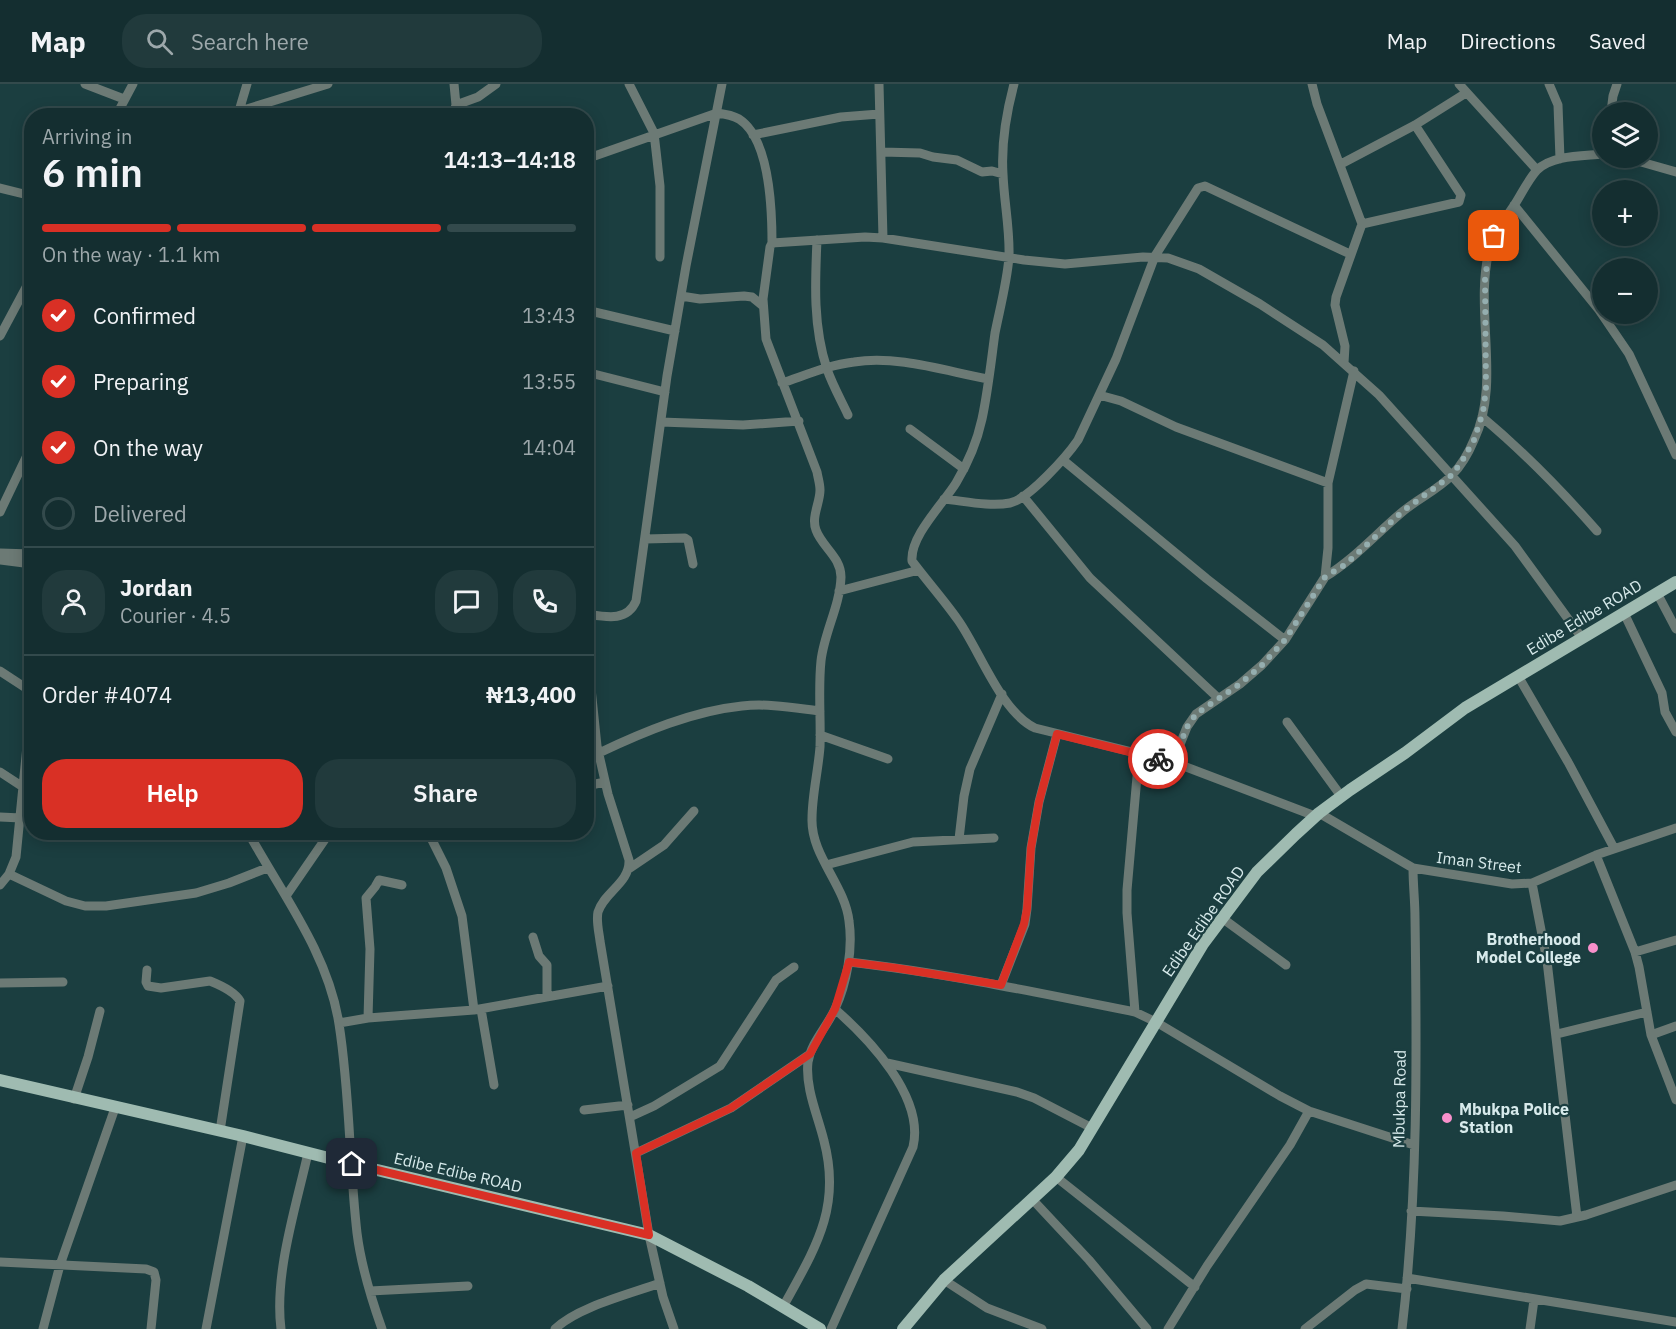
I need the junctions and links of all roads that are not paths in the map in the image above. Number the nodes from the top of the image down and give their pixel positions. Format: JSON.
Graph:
{"nodes":[{"id":1,"x":85,"y":84,"type":"edge"},
{"id":2,"x":133,"y":84,"type":"edge"},
{"id":3,"x":247,"y":84,"type":"edge"},
{"id":4,"x":328,"y":84,"type":"edge"},
{"id":5,"x":454,"y":84,"type":"edge"},
{"id":6,"x":496,"y":84,"type":"edge"},
{"id":7,"x":629,"y":84,"type":"edge"},
{"id":8,"x":722,"y":84,"type":"edge"},
{"id":9,"x":879,"y":84,"type":"edge"},
{"id":10,"x":1014,"y":84,"type":"edge"},
{"id":11,"x":1312,"y":84,"type":"edge"},
{"id":12,"x":1459,"y":84,"type":"edge"},
{"id":13,"x":1549,"y":84,"type":"edge"},
{"id":14,"x":1617,"y":84,"type":"edge"},
{"id":15,"x":1466,"y":93,"type":"junction"},
{"id":16,"x":124,"y":99,"type":"junction"},
{"id":17,"x":1612,"y":102,"type":"edge"},
{"id":18,"x":456,"y":105,"type":"junction"},
{"id":19,"x":120,"y":108,"type":"edge"},
{"id":20,"x":240,"y":108,"type":"edge"},
{"id":21,"x":249,"y":108,"type":"edge"},
{"id":22,"x":455,"y":108,"type":"edge"},
{"id":23,"x":717,"y":112,"type":"junction"},
{"id":24,"x":879,"y":114,"type":"junction"},
{"id":25,"x":1415,"y":125,"type":"junction"},
{"id":26,"x":654,"y":134,"type":"junction"},
{"id":27,"x":753,"y":135,"type":"junction"},
{"id":28,"x":882,"y":153,"type":"junction"},
{"id":29,"x":1592,"y":155,"type":"edge"},
{"id":30,"x":594,"y":156,"type":"edge"},
{"id":31,"x":1560,"y":159,"type":"junction"},
{"id":32,"x":1341,"y":164,"type":"junction"},
{"id":33,"x":1658,"y":167,"type":"edge"},
{"id":34,"x":1537,"y":170,"type":"junction"},
{"id":35,"x":1676,"y":172,"type":"edge"},
{"id":36,"x":1003,"y":174,"type":"junction"},
{"id":37,"x":0,"y":188,"type":"edge"},
{"id":38,"x":24,"y":194,"type":"edge"},
{"id":39,"x":1514,"y":205,"type":"junction"},
{"id":40,"x":1362,"y":224,"type":"junction"},
{"id":41,"x":883,"y":238,"type":"junction"},
{"id":42,"x":817,"y":240,"type":"junction"},
{"id":43,"x":772,"y":243,"type":"junction"},
{"id":44,"x":1350,"y":254,"type":"junction"},
{"id":45,"x":1155,"y":256,"type":"junction"},
{"id":46,"x":660,"y":257,"type":"dead end"},
{"id":47,"x":1009,"y":257,"type":"junction"},
{"id":48,"x":24,"y":291,"type":"edge"},
{"id":49,"x":681,"y":296,"type":"junction"},
{"id":50,"x":763,"y":306,"type":"junction"},
{"id":51,"x":594,"y":312,"type":"edge"},
{"id":52,"x":675,"y":331,"type":"junction"},
{"id":53,"x":0,"y":336,"type":"edge"},
{"id":54,"x":1344,"y":363,"type":"junction"},
{"id":55,"x":826,"y":368,"type":"junction"},
{"id":56,"x":1354,"y":371,"type":"junction"},
{"id":57,"x":594,"y":374,"type":"edge"},
{"id":58,"x":987,"y":379,"type":"junction"},
{"id":59,"x":782,"y":384,"type":"junction"},
{"id":60,"x":665,"y":392,"type":"junction"},
{"id":61,"x":1099,"y":395,"type":"junction"},
{"id":62,"x":848,"y":415,"type":"dead end"},
{"id":63,"x":1482,"y":417,"type":"junction"},
{"id":64,"x":799,"y":421,"type":"junction"},
{"id":65,"x":661,"y":422,"type":"junction"},
{"id":66,"x":910,"y":429,"type":"dead end"},
{"id":67,"x":1676,"y":455,"type":"edge"},
{"id":68,"x":1063,"y":460,"type":"junction"},
{"id":69,"x":24,"y":462,"type":"edge"},
{"id":70,"x":963,"y":469,"type":"junction"},
{"id":71,"x":1452,"y":475,"type":"junction"},
{"id":72,"x":1328,"y":483,"type":"junction"},
{"id":73,"x":1023,"y":496,"type":"junction"},
{"id":74,"x":944,"y":499,"type":"junction"},
{"id":75,"x":0,"y":512,"type":"edge"},
{"id":76,"x":1597,"y":531,"type":"dead end"},
{"id":77,"x":645,"y":539,"type":"junction"},
{"id":78,"x":0,"y":553,"type":"edge"},
{"id":79,"x":24,"y":554,"type":"edge"},
{"id":80,"x":0,"y":560,"type":"edge"},
{"id":81,"x":24,"y":563,"type":"edge"},
{"id":82,"x":693,"y":564,"type":"dead end"},
{"id":83,"x":919,"y":570,"type":"junction"},
{"id":84,"x":1325,"y":577,"type":"junction"},
{"id":85,"x":1676,"y":582,"type":"edge"},
{"id":86,"x":839,"y":591,"type":"junction"},
{"id":87,"x":1657,"y":593,"type":"junction"},
{"id":88,"x":1624,"y":613,"type":"junction"},
{"id":89,"x":594,"y":615,"type":"edge"},
{"id":90,"x":1676,"y":629,"type":"edge"},
{"id":91,"x":1582,"y":638,"type":"junction"},
{"id":92,"x":1285,"y":640,"type":"junction"},
{"id":93,"x":0,"y":671,"type":"edge"},
{"id":94,"x":1518,"y":676,"type":"junction"},
{"id":95,"x":24,"y":687,"type":"edge"},
{"id":96,"x":1002,"y":694,"type":"junction"},
{"id":97,"x":1217,"y":698,"type":"junction"},
{"id":98,"x":820,"y":711,"type":"junction"},
{"id":99,"x":1287,"y":722,"type":"dead end"},
{"id":100,"x":594,"y":732,"type":"edge"},
{"id":101,"x":1676,"y":732,"type":"edge"},
{"id":102,"x":1057,"y":734,"type":"junction"},
{"id":103,"x":820,"y":735,"type":"junction"},
{"id":104,"x":598,"y":753,"type":"junction"},
{"id":105,"x":1139,"y":754,"type":"junction"},
{"id":106,"x":888,"y":759,"type":"dead end"},
{"id":107,"x":1173,"y":762,"type":"junction"},
{"id":108,"x":0,"y":772,"type":"edge"},
{"id":109,"x":605,"y":782,"type":"junction"},
{"id":110,"x":24,"y":784,"type":"edge"},
{"id":111,"x":594,"y":784,"type":"edge"},
{"id":112,"x":23,"y":787,"type":"junction"},
{"id":113,"x":1341,"y":796,"type":"junction"},
{"id":114,"x":694,"y":811,"type":"dead end"},
{"id":115,"x":1317,"y":815,"type":"junction"},
{"id":116,"x":0,"y":817,"type":"edge"},
{"id":117,"x":21,"y":819,"type":"junction"},
{"id":118,"x":1676,"y":828,"type":"edge"},
{"id":119,"x":994,"y":838,"type":"dead end"},
{"id":120,"x":959,"y":839,"type":"junction"},
{"id":121,"x":252,"y":840,"type":"edge"},
{"id":122,"x":324,"y":840,"type":"edge"},
{"id":123,"x":432,"y":840,"type":"edge"},
{"id":124,"x":1614,"y":848,"type":"junction"},
{"id":125,"x":1596,"y":855,"type":"junction"},
{"id":126,"x":826,"y":865,"type":"junction"},
{"id":127,"x":630,"y":867,"type":"junction"},
{"id":128,"x":267,"y":868,"type":"junction"},
{"id":129,"x":1413,"y":868,"type":"junction"},
{"id":130,"x":9,"y":874,"type":"junction"},
{"id":131,"x":1532,"y":883,"type":"junction"},
{"id":132,"x":0,"y":885,"type":"edge"},
{"id":133,"x":402,"y":885,"type":"dead end"},
{"id":134,"x":286,"y":896,"type":"junction"},
{"id":135,"x":1222,"y":918,"type":"junction"},
{"id":136,"x":533,"y":937,"type":"dead end"},
{"id":137,"x":1676,"y":940,"type":"edge"},
{"id":138,"x":1635,"y":952,"type":"junction"},
{"id":139,"x":849,"y":962,"type":"junction"},
{"id":140,"x":1286,"y":965,"type":"dead end"},
{"id":141,"x":794,"y":967,"type":"dead end"},
{"id":142,"x":147,"y":970,"type":"dead end"},
{"id":143,"x":63,"y":982,"type":"dead end"},
{"id":144,"x":0,"y":983,"type":"edge"},
{"id":145,"x":1001,"y":985,"type":"junction"},
{"id":146,"x":608,"y":986,"type":"junction"},
{"id":147,"x":547,"y":997,"type":"junction"},
{"id":148,"x":478,"y":1009,"type":"junction"},
{"id":149,"x":835,"y":1009,"type":"junction"},
{"id":150,"x":100,"y":1011,"type":"dead end"},
{"id":151,"x":1135,"y":1012,"type":"junction"},
{"id":152,"x":1647,"y":1012,"type":"junction"},
{"id":153,"x":368,"y":1018,"type":"junction"},
{"id":154,"x":1156,"y":1022,"type":"junction"},
{"id":155,"x":339,"y":1023,"type":"junction"},
{"id":156,"x":1676,"y":1026,"type":"edge"},
{"id":157,"x":1557,"y":1034,"type":"junction"},
{"id":158,"x":1652,"y":1035,"type":"junction"},
{"id":159,"x":810,"y":1054,"type":"junction"},
{"id":160,"x":887,"y":1063,"type":"junction"},
{"id":161,"x":0,"y":1080,"type":"edge"},
{"id":162,"x":494,"y":1085,"type":"dead end"},
{"id":163,"x":74,"y":1099,"type":"junction"},
{"id":164,"x":1676,"y":1100,"type":"edge"},
{"id":165,"x":628,"y":1105,"type":"junction"},
{"id":166,"x":115,"y":1108,"type":"junction"},
{"id":167,"x":585,"y":1110,"type":"dead end"},
{"id":168,"x":1309,"y":1111,"type":"junction"},
{"id":169,"x":630,"y":1117,"type":"junction"},
{"id":170,"x":1092,"y":1128,"type":"junction"},
{"id":171,"x":220,"y":1131,"type":"junction"},
{"id":172,"x":243,"y":1136,"type":"junction"},
{"id":173,"x":1414,"y":1145,"type":"junction"},
{"id":174,"x":308,"y":1153,"type":"junction"},
{"id":175,"x":636,"y":1153,"type":"junction"},
{"id":176,"x":352,"y":1164,"type":"junction"},
{"id":177,"x":1056,"y":1177,"type":"junction"},
{"id":178,"x":1676,"y":1185,"type":"edge"},
{"id":179,"x":1032,"y":1198,"type":"junction"},
{"id":180,"x":1411,"y":1211,"type":"junction"},
{"id":181,"x":1577,"y":1217,"type":"junction"},
{"id":182,"x":649,"y":1235,"type":"junction"},
{"id":183,"x":0,"y":1262,"type":"edge"},
{"id":184,"x":60,"y":1265,"type":"junction"},
{"id":185,"x":1407,"y":1278,"type":"junction"},
{"id":186,"x":944,"y":1280,"type":"junction"},
{"id":187,"x":660,"y":1283,"type":"junction"},
{"id":188,"x":468,"y":1286,"type":"dead end"},
{"id":189,"x":1195,"y":1287,"type":"junction"},
{"id":190,"x":1407,"y":1289,"type":"junction"},
{"id":191,"x":370,"y":1292,"type":"junction"},
{"id":192,"x":1534,"y":1300,"type":"junction"},
{"id":193,"x":783,"y":1307,"type":"junction"},
{"id":194,"x":1676,"y":1322,"type":"edge"},
{"id":195,"x":43,"y":1329,"type":"edge"},
{"id":196,"x":151,"y":1329,"type":"edge"},
{"id":197,"x":206,"y":1329,"type":"edge"},
{"id":198,"x":281,"y":1329,"type":"edge"},
{"id":199,"x":382,"y":1329,"type":"edge"},
{"id":200,"x":555,"y":1329,"type":"edge"},
{"id":201,"x":674,"y":1329,"type":"edge"},
{"id":202,"x":820,"y":1329,"type":"edge"},
{"id":203,"x":831,"y":1329,"type":"edge"},
{"id":204,"x":903,"y":1329,"type":"edge"},
{"id":205,"x":1042,"y":1329,"type":"edge"},
{"id":206,"x":1147,"y":1329,"type":"edge"},
{"id":207,"x":1168,"y":1329,"type":"edge"},
{"id":208,"x":1305,"y":1329,"type":"edge"},
{"id":209,"x":1402,"y":1329,"type":"edge"},
{"id":210,"x":1530,"y":1329,"type":"edge"}],
"edges":[{"from":1,"to":16,"type":"street"},
{"from":2,"to":16,"type":"street"},
{"from":3,"to":20,"type":"street"},
{"from":4,"to":21,"type":"street"},
{"from":5,"to":18,"type":"street"},
{"from":6,"to":18,"type":"street"},
{"from":7,"to":26,"type":"street"},
{"from":8,"to":23,"type":"street"},
{"from":9,"to":24,"type":"street"},
{"from":10,"to":36,"type":"street"},
{"from":11,"to":32,"type":"street"},
{"from":12,"to":15,"type":"street"},
{"from":13,"to":31,"type":"street"},
{"from":14,"to":17,"type":"street"},
{"from":15,"to":25,"type":"street"},
{"from":15,"to":34,"type":"street"},
{"from":16,"to":19,"type":"street"},
{"from":18,"to":22,"type":"street"},
{"from":23,"to":26,"type":"street"},
{"from":23,"to":27,"type":"street"},
{"from":23,"to":49,"type":"street"},
{"from":24,"to":27,"type":"street"},
{"from":24,"to":28,"type":"street"},
{"from":25,"to":32,"type":"street"},
{"from":25,"to":40,"type":"street"},
{"from":26,"to":30,"type":"street"},
{"from":26,"to":46,"type":"street"},
{"from":27,"to":43,"type":"street"},
{"from":28,"to":36,"type":"street"},
{"from":28,"to":41,"type":"street"},
{"from":29,"to":31,"type":"street"},
{"from":31,"to":34,"type":"street"},
{"from":32,"to":40,"type":"street"},
{"from":33,"to":35,"type":"street"},
{"from":34,"to":39,"type":"street"},
{"from":36,"to":47,"type":"street"},
{"from":37,"to":38,"type":"street"},
{"from":39,"to":63,"type":"street"},
{"from":39,"to":67,"type":"street"},
{"from":40,"to":44,"type":"street"},
{"from":41,"to":42,"type":"street"},
{"from":41,"to":47,"type":"street"},
{"from":42,"to":43,"type":"street"},
{"from":42,"to":55,"type":"street"},
{"from":43,"to":50,"type":"street"},
{"from":44,"to":45,"type":"street"},
{"from":44,"to":54,"type":"street"},
{"from":45,"to":47,"type":"street"},
{"from":45,"to":54,"type":"street"},
{"from":45,"to":61,"type":"street"},
{"from":47,"to":58,"type":"street"},
{"from":48,"to":53,"type":"street"},
{"from":49,"to":50,"type":"street"},
{"from":49,"to":52,"type":"street"},
{"from":50,"to":59,"type":"street"},
{"from":51,"to":52,"type":"street"},
{"from":52,"to":60,"type":"street"},
{"from":54,"to":56,"type":"street"},
{"from":55,"to":58,"type":"street"},
{"from":55,"to":59,"type":"street"},
{"from":55,"to":62,"type":"street"},
{"from":56,"to":71,"type":"street"},
{"from":56,"to":72,"type":"street"},
{"from":57,"to":60,"type":"street"},
{"from":58,"to":70,"type":"street"},
{"from":59,"to":64,"type":"street"},
{"from":60,"to":65,"type":"street"},
{"from":61,"to":68,"type":"street"},
{"from":61,"to":72,"type":"street"},
{"from":63,"to":71,"type":"street"},
{"from":63,"to":76,"type":"street"},
{"from":64,"to":65,"type":"street"},
{"from":64,"to":86,"type":"street"},
{"from":65,"to":77,"type":"street"},
{"from":66,"to":70,"type":"street"},
{"from":68,"to":73,"type":"street"},
{"from":68,"to":92,"type":"street"},
{"from":69,"to":75,"type":"street"},
{"from":70,"to":74,"type":"street"},
{"from":71,"to":84,"type":"street"},
{"from":71,"to":91,"type":"street"},
{"from":72,"to":84,"type":"street"},
{"from":73,"to":74,"type":"street"},
{"from":73,"to":97,"type":"street"},
{"from":74,"to":83,"type":"street"},
{"from":77,"to":82,"type":"street"},
{"from":77,"to":89,"type":"street"},
{"from":78,"to":79,"type":"street"},
{"from":80,"to":81,"type":"street"},
{"from":83,"to":86,"type":"street"},
{"from":83,"to":96,"type":"street","name":"Iman Street"},
{"from":84,"to":92,"type":"street"},
{"from":85,"to":87,"type":"main road","name":"Edibe Edibe ROAD"},
{"from":86,"to":98,"type":"street"},
{"from":87,"to":88,"type":"main road","name":"Edibe Edibe ROAD"},
{"from":87,"to":90,"type":"street"},
{"from":88,"to":91,"type":"main road","name":"Edibe Edibe ROAD"},
{"from":88,"to":101,"type":"street"},
{"from":91,"to":94,"type":"main road","name":"Edibe Edibe ROAD"},
{"from":92,"to":97,"type":"street"},
{"from":93,"to":95,"type":"street"},
{"from":94,"to":113,"type":"main road","name":"Edibe Edibe ROAD"},
{"from":94,"to":124,"type":"street"},
{"from":96,"to":102,"type":"street","name":"Iman Street"},
{"from":96,"to":120,"type":"street"},
{"from":97,"to":107,"type":"street"},
{"from":98,"to":103,"type":"street"},
{"from":98,"to":104,"type":"street"},
{"from":99,"to":113,"type":"street"},
{"from":100,"to":104,"type":"street"},
{"from":102,"to":105,"type":"street","name":"Iman Street"},
{"from":102,"to":145,"type":"street"},
{"from":103,"to":106,"type":"street"},
{"from":103,"to":126,"type":"street"},
{"from":104,"to":109,"type":"street"},
{"from":105,"to":107,"type":"street","name":"Iman Street"},
{"from":105,"to":151,"type":"street"},
{"from":107,"to":115,"type":"street","name":"Iman Street"},
{"from":108,"to":112,"type":"street"},
{"from":109,"to":111,"type":"street"},
{"from":109,"to":127,"type":"street"},
{"from":110,"to":112,"type":"street"},
{"from":112,"to":117,"type":"street"},
{"from":113,"to":115,"type":"main road","name":"Edibe Edibe ROAD"},
{"from":114,"to":127,"type":"street"},
{"from":115,"to":129,"type":"street","name":"Iman Street"},
{"from":115,"to":135,"type":"main road","name":"Edibe Edibe ROAD"},
{"from":116,"to":117,"type":"street"},
{"from":117,"to":130,"type":"street"},
{"from":118,"to":124,"type":"street","name":"Iman Street"},
{"from":119,"to":120,"type":"street"},
{"from":120,"to":126,"type":"street"},
{"from":121,"to":128,"type":"street"},
{"from":122,"to":134,"type":"street"},
{"from":123,"to":148,"type":"street"},
{"from":124,"to":125,"type":"street","name":"Iman Street"},
{"from":125,"to":131,"type":"street","name":"Iman Street"},
{"from":125,"to":138,"type":"street"},
{"from":126,"to":139,"type":"street"},
{"from":127,"to":146,"type":"street"},
{"from":128,"to":130,"type":"street"},
{"from":128,"to":134,"type":"street"},
{"from":129,"to":131,"type":"street","name":"Iman Street"},
{"from":129,"to":173,"type":"street","name":"Mbukpa Road"},
{"from":130,"to":132,"type":"street"},
{"from":131,"to":157,"type":"street"},
{"from":133,"to":153,"type":"street"},
{"from":134,"to":155,"type":"street"},
{"from":135,"to":140,"type":"street"},
{"from":135,"to":154,"type":"main road","name":"Edibe Edibe ROAD"},
{"from":136,"to":147,"type":"street"},
{"from":137,"to":138,"type":"street"},
{"from":138,"to":152,"type":"street"},
{"from":139,"to":145,"type":"street"},
{"from":139,"to":149,"type":"street"},
{"from":141,"to":169,"type":"street"},
{"from":142,"to":171,"type":"street"},
{"from":143,"to":144,"type":"street"},
{"from":145,"to":151,"type":"street"},
{"from":146,"to":147,"type":"street"},
{"from":146,"to":165,"type":"street"},
{"from":147,"to":148,"type":"street"},
{"from":148,"to":153,"type":"street"},
{"from":148,"to":162,"type":"street"},
{"from":149,"to":159,"type":"street"},
{"from":149,"to":160,"type":"street"},
{"from":150,"to":163,"type":"street"},
{"from":151,"to":154,"type":"street"},
{"from":152,"to":157,"type":"street"},
{"from":152,"to":158,"type":"street"},
{"from":153,"to":155,"type":"street"},
{"from":154,"to":168,"type":"street"},
{"from":154,"to":170,"type":"main road","name":"Edibe Edibe ROAD"},
{"from":155,"to":176,"type":"street"},
{"from":156,"to":158,"type":"street"},
{"from":157,"to":181,"type":"street"},
{"from":158,"to":164,"type":"street"},
{"from":159,"to":175,"type":"street"},
{"from":159,"to":193,"type":"street"},
{"from":160,"to":170,"type":"street"},
{"from":160,"to":203,"type":"street"},
{"from":161,"to":163,"type":"main road","name":"Edibe Edibe ROAD"},
{"from":163,"to":166,"type":"main road","name":"Edibe Edibe ROAD"},
{"from":165,"to":167,"type":"street"},
{"from":165,"to":169,"type":"street"},
{"from":166,"to":171,"type":"main road","name":"Edibe Edibe ROAD"},
{"from":166,"to":184,"type":"street"},
{"from":168,"to":173,"type":"street"},
{"from":168,"to":189,"type":"street"},
{"from":169,"to":175,"type":"street"},
{"from":170,"to":177,"type":"main road","name":"Edibe Edibe ROAD"},
{"from":171,"to":172,"type":"main road","name":"Edibe Edibe ROAD"},
{"from":172,"to":174,"type":"main road","name":"Edibe Edibe ROAD"},
{"from":172,"to":197,"type":"street"},
{"from":173,"to":180,"type":"street","name":"Mbukpa Road"},
{"from":174,"to":176,"type":"main road","name":"Edibe Edibe ROAD"},
{"from":174,"to":198,"type":"street"},
{"from":175,"to":182,"type":"street"},
{"from":176,"to":182,"type":"main road","name":"Edibe Edibe ROAD"},
{"from":176,"to":191,"type":"street"},
{"from":177,"to":179,"type":"main road","name":"Edibe Edibe ROAD"},
{"from":177,"to":189,"type":"street"},
{"from":178,"to":181,"type":"street"},
{"from":179,"to":186,"type":"main road","name":"Edibe Edibe ROAD"},
{"from":179,"to":206,"type":"street"},
{"from":180,"to":181,"type":"street"},
{"from":180,"to":185,"type":"street","name":"Mbukpa Road"},
{"from":182,"to":187,"type":"street"},
{"from":182,"to":193,"type":"main road","name":"Edibe Edibe ROAD"},
{"from":183,"to":184,"type":"street"},
{"from":184,"to":195,"type":"street"},
{"from":184,"to":196,"type":"street"},
{"from":185,"to":190,"type":"street","name":"Mbukpa Road"},
{"from":185,"to":192,"type":"street"},
{"from":186,"to":204,"type":"main road","name":"Edibe Edibe ROAD"},
{"from":186,"to":205,"type":"street"},
{"from":187,"to":200,"type":"street"},
{"from":187,"to":201,"type":"street"},
{"from":188,"to":191,"type":"street"},
{"from":189,"to":207,"type":"street"},
{"from":190,"to":208,"type":"street"},
{"from":190,"to":209,"type":"street","name":"Mbukpa Road"},
{"from":191,"to":199,"type":"street"},
{"from":192,"to":194,"type":"street"},
{"from":192,"to":210,"type":"street"},
{"from":193,"to":202,"type":"main road","name":"Edibe Edibe ROAD"}]}
